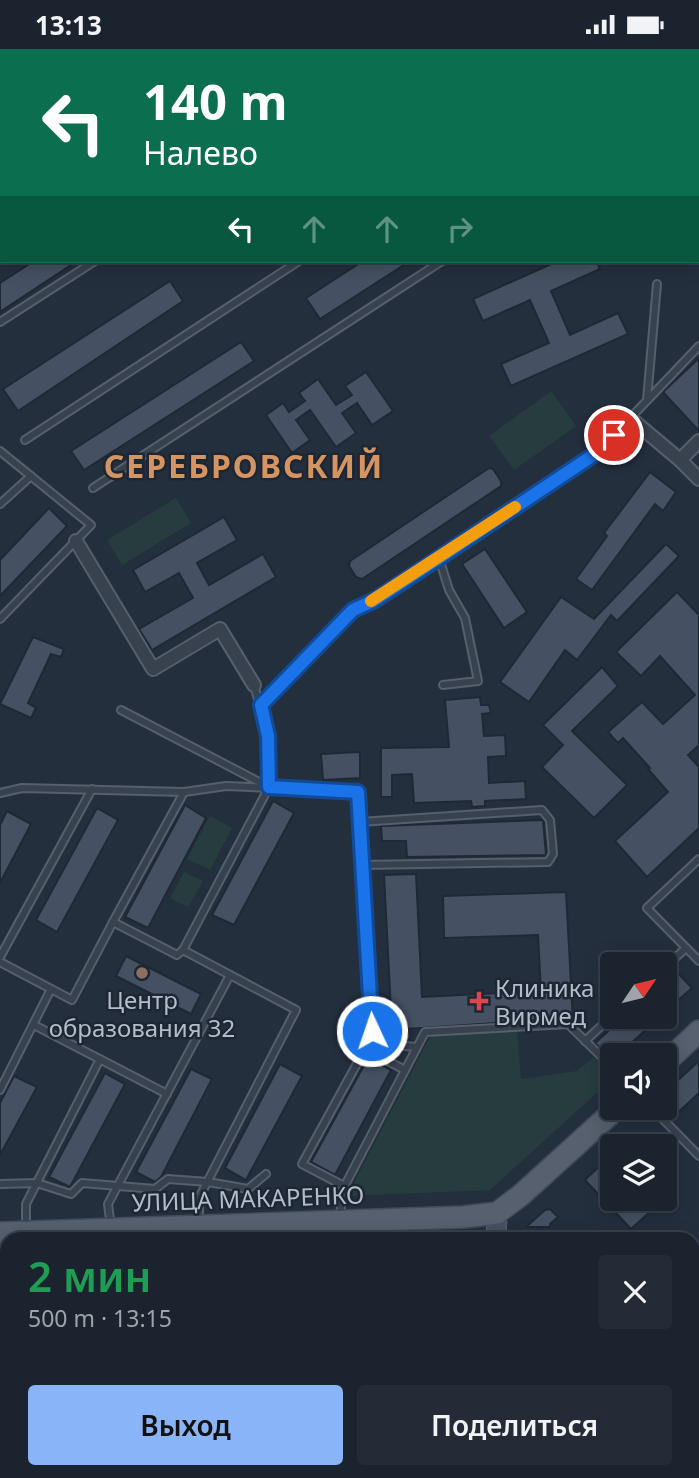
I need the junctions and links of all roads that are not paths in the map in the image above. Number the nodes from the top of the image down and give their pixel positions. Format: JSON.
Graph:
{"nodes":[{"id":1,"x":93,"y":263,"type":"edge"},
{"id":2,"x":296,"y":263,"type":"edge"},
{"id":3,"x":439,"y":263,"type":"edge"},
{"id":4,"x":657,"y":284,"type":"dead end"},
{"id":5,"x":0,"y":322,"type":"edge"},
{"id":6,"x":699,"y":346,"type":"edge"},
{"id":7,"x":647,"y":400,"type":"junction"},
{"id":8,"x":630,"y":418,"type":"junction"},
{"id":9,"x":25,"y":440,"type":"dead end"},
{"id":10,"x":699,"y":441,"type":"edge"},
{"id":11,"x":0,"y":451,"type":"edge"},
{"id":12,"x":680,"y":460,"type":"junction"},
{"id":13,"x":31,"y":476,"type":"junction"},
{"id":14,"x":699,"y":479,"type":"edge"},
{"id":15,"x":93,"y":488,"type":"dead end"},
{"id":16,"x":0,"y":505,"type":"edge"},
{"id":17,"x":76,"y":541,"type":"junction"},
{"id":18,"x":439,"y":558,"type":"junction"},
{"id":19,"x":0,"y":619,"type":"edge"},
{"id":20,"x":254,"y":685,"type":"joint"},
{"id":21,"x":443,"y":685,"type":"dead end"},
{"id":22,"x":261,"y":705,"type":"junction"},
{"id":23,"x":121,"y":710,"type":"dead end"},
{"id":24,"x":269,"y":787,"type":"junction"},
{"id":25,"x":92,"y":789,"type":"junction"},
{"id":26,"x":3,"y":792,"type":"edge"},
{"id":27,"x":184,"y":792,"type":"junction"},
{"id":28,"x":0,"y":802,"type":"edge"},
{"id":29,"x":360,"y":823,"type":"junction"},
{"id":30,"x":699,"y":859,"type":"edge"},
{"id":31,"x":363,"y":865,"type":"junction"},
{"id":32,"x":113,"y":922,"type":"junction"},
{"id":33,"x":686,"y":948,"type":"junction"},
{"id":34,"x":183,"y":950,"type":"junction"},
{"id":35,"x":677,"y":956,"type":"edge"},
{"id":36,"x":0,"y":959,"type":"edge"},
{"id":37,"x":699,"y":961,"type":"edge"},
{"id":38,"x":230,"y":975,"type":"junction"},
{"id":39,"x":51,"y":989,"type":"junction"},
{"id":40,"x":34,"y":1025,"type":"junction"},
{"id":41,"x":600,"y":1027,"type":"edge"},
{"id":42,"x":699,"y":1031,"type":"edge"},
{"id":43,"x":585,"y":1041,"type":"junction"},
{"id":44,"x":417,"y":1047,"type":"junction"},
{"id":45,"x":677,"y":1052,"type":"edge"},
{"id":46,"x":600,"y":1055,"type":"edge"},
{"id":47,"x":100,"y":1059,"type":"junction"},
{"id":48,"x":405,"y":1070,"type":"junction"},
{"id":49,"x":0,"y":1090,"type":"edge"},
{"id":50,"x":167,"y":1094,"type":"junction"},
{"id":51,"x":604,"y":1120,"type":"edge"},
{"id":52,"x":664,"y":1120,"type":"edge"},
{"id":53,"x":699,"y":1156,"type":"edge"},
{"id":54,"x":266,"y":1174,"type":"dead end"},
{"id":55,"x":208,"y":1182,"type":"junction"},
{"id":56,"x":37,"y":1183,"type":"junction"},
{"id":57,"x":0,"y":1184,"type":"edge"},
{"id":58,"x":117,"y":1186,"type":"junction"},
{"id":59,"x":344,"y":1186,"type":"junction"},
{"id":60,"x":497,"y":1213,"type":"junction"},
{"id":61,"x":340,"y":1222,"type":"junction"},
{"id":62,"x":199,"y":1226,"type":"junction"},
{"id":63,"x":26,"y":1232,"type":"edge"},
{"id":64,"x":112,"y":1232,"type":"edge"},
{"id":65,"x":134,"y":1232,"type":"edge"},
{"id":66,"x":496,"y":1232,"type":"edge"}],
"edges":[{"from":1,"to":5,"type":"lane"},
{"from":2,"to":9,"type":"lane"},
{"from":3,"to":15,"type":"lane"},
{"from":4,"to":7,"type":"lane"},
{"from":6,"to":7,"type":"lane"},
{"from":7,"to":8,"type":"lane"},
{"from":8,"to":12,"type":"street"},
{"from":8,"to":18,"type":"lane"},
{"from":10,"to":12,"type":"street"},
{"from":11,"to":13,"type":"lane"},
{"from":12,"to":14,"type":"street"},
{"from":13,"to":16,"type":"lane"},
{"from":13,"to":17,"type":"lane"},
{"from":17,"to":19,"type":"lane"},
{"from":17,"to":20,"type":"street"},
{"from":18,"to":21,"type":"lane"},
{"from":18,"to":22,"type":"lane"},
{"from":20,"to":22,"type":"lane"},
{"from":22,"to":24,"type":"lane"},
{"from":23,"to":24,"type":"lane"},
{"from":24,"to":27,"type":"lane"},
{"from":24,"to":29,"type":"lane"},
{"from":24,"to":34,"type":"lane"},
{"from":25,"to":26,"type":"lane"},
{"from":25,"to":27,"type":"lane"},
{"from":25,"to":36,"type":"lane"},
{"from":26,"to":28,"type":"lane"},
{"from":27,"to":32,"type":"lane"},
{"from":29,"to":31,"type":"lane"},
{"from":29,"to":31,"type":"lane"},
{"from":30,"to":33,"type":"lane"},
{"from":31,"to":44,"type":"lane"},
{"from":32,"to":34,"type":"lane"},
{"from":32,"to":39,"type":"lane"},
{"from":33,"to":35,"type":"lane"},
{"from":33,"to":37,"type":"lane"},
{"from":34,"to":38,"type":"lane"},
{"from":36,"to":39,"type":"lane"},
{"from":38,"to":50,"type":"lane"},
{"from":38,"to":55,"type":"lane"},
{"from":39,"to":40,"type":"lane"},
{"from":40,"to":47,"type":"lane"},
{"from":40,"to":49,"type":"lane"},
{"from":41,"to":43,"type":"lane"},
{"from":42,"to":45,"type":"main road"},
{"from":43,"to":44,"type":"lane"},
{"from":43,"to":46,"type":"lane"},
{"from":44,"to":48,"type":"lane"},
{"from":47,"to":50,"type":"lane"},
{"from":47,"to":56,"type":"lane"},
{"from":48,"to":59,"type":"lane"},
{"from":48,"to":59,"type":"lane"},
{"from":50,"to":58,"type":"lane"},
{"from":51,"to":60,"type":"main road"},
{"from":52,"to":53,"type":"lane"},
{"from":54,"to":55,"type":"lane"},
{"from":55,"to":58,"type":"lane"},
{"from":55,"to":62,"type":"lane"},
{"from":56,"to":57,"type":"lane"},
{"from":56,"to":58,"type":"lane"},
{"from":56,"to":63,"type":"lane"},
{"from":58,"to":64,"type":"lane"},
{"from":59,"to":61,"type":"lane"},
{"from":60,"to":61,"type":"main road","name":"УЛИЦА МАКАРЕНКО"},
{"from":60,"to":66,"type":"main road"},
{"from":61,"to":62,"type":"main road","name":"УЛИЦА МАКАРЕНКО"},
{"from":62,"to":65,"type":"main road","name":"УЛИЦА МАКАРЕНКО"}]}
